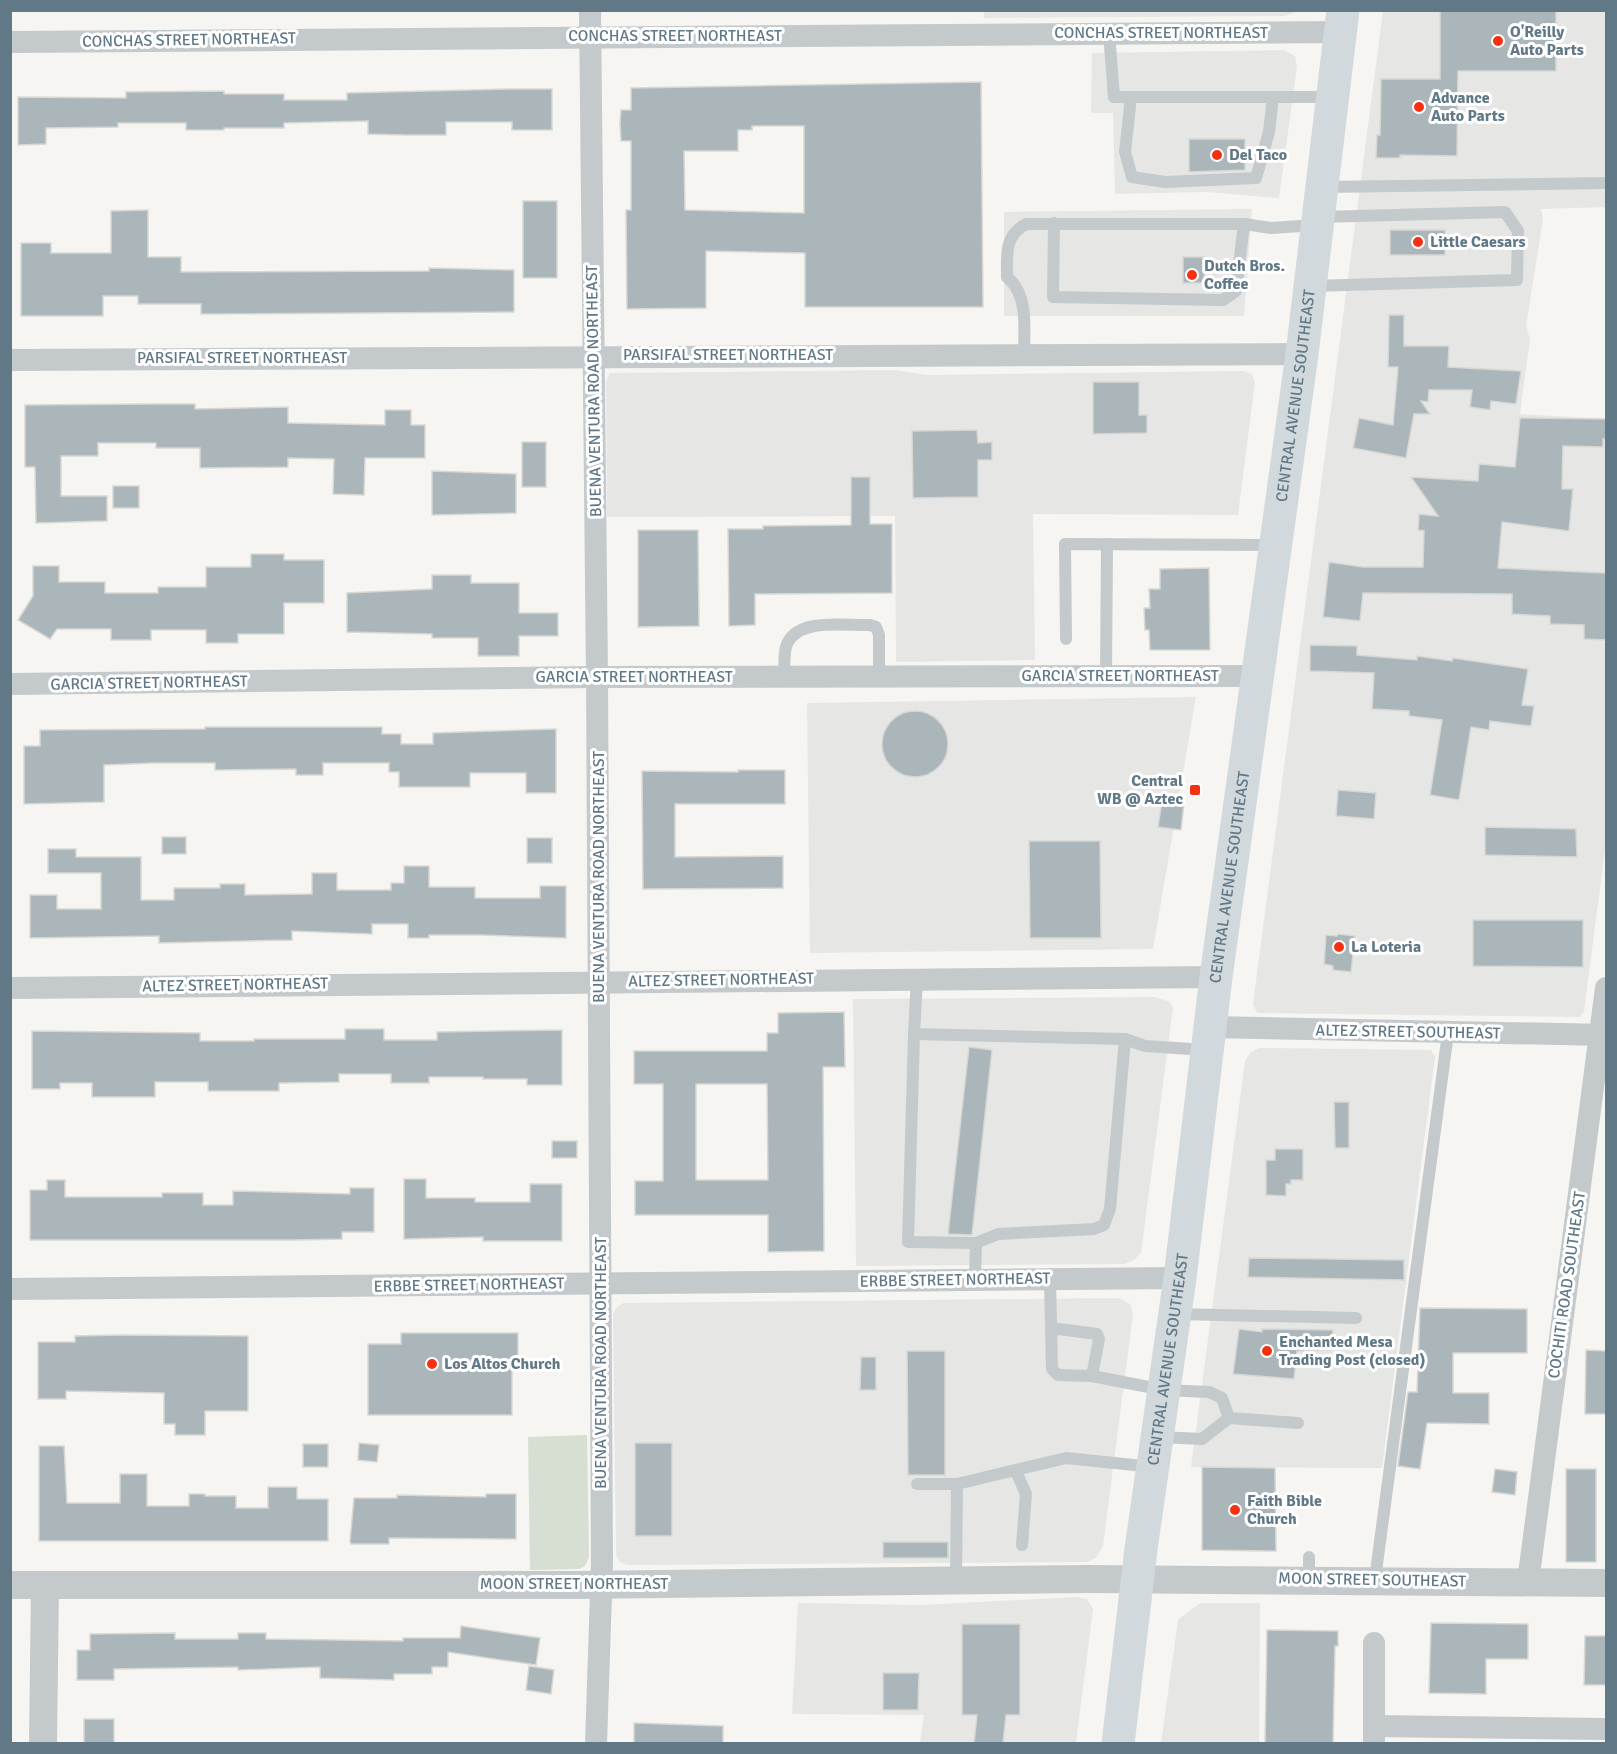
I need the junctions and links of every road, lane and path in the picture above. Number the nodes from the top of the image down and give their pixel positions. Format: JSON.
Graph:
{"nodes":[{"id":1,"x":590,"y":10,"type":"edge"},
{"id":2,"x":1342,"y":21,"type":"edge"},
{"id":3,"x":1109,"y":33,"type":"junction"},
{"id":4,"x":590,"y":36,"type":"junction"},
{"id":5,"x":10,"y":42,"type":"edge"},
{"id":6,"x":1131,"y":96,"type":"junction"},
{"id":7,"x":1273,"y":97,"type":"junction"},
{"id":8,"x":1332,"y":97,"type":"junction"},
{"id":9,"x":1606,"y":183,"type":"edge"},
{"id":10,"x":1319,"y":210,"type":"junction"},
{"id":11,"x":1054,"y":223,"type":"junction"},
{"id":12,"x":1244,"y":224,"type":"junction"},
{"id":13,"x":1310,"y":286,"type":"junction"},
{"id":14,"x":1024,"y":354,"type":"junction"},
{"id":15,"x":1302,"y":354,"type":"junction"},
{"id":16,"x":593,"y":355,"type":"junction"},
{"id":17,"x":10,"y":360,"type":"edge"},
{"id":18,"x":1107,"y":544,"type":"junction"},
{"id":19,"x":1276,"y":545,"type":"junction"},
{"id":20,"x":1066,"y":639,"type":"dead end"},
{"id":21,"x":784,"y":676,"type":"junction"},
{"id":22,"x":879,"y":676,"type":"junction"},
{"id":23,"x":1106,"y":676,"type":"junction"},
{"id":24,"x":1258,"y":676,"type":"junction"},
{"id":25,"x":597,"y":677,"type":"junction"},
{"id":26,"x":10,"y":684,"type":"edge"},
{"id":27,"x":1216,"y":977,"type":"junction"},
{"id":28,"x":917,"y":978,"type":"junction"},
{"id":29,"x":599,"y":981,"type":"junction"},
{"id":30,"x":10,"y":988,"type":"edge"},
{"id":31,"x":1606,"y":988,"type":"edge"},
{"id":32,"x":1448,"y":1033,"type":"junction"},
{"id":33,"x":914,"y":1034,"type":"junction"},
{"id":34,"x":1603,"y":1035,"type":"edge"},
{"id":35,"x":1125,"y":1039,"type":"junction"},
{"id":36,"x":1209,"y":1039,"type":"junction"},
{"id":37,"x":976,"y":1243,"type":"junction"},
{"id":38,"x":1180,"y":1278,"type":"junction"},
{"id":39,"x":975,"y":1279,"type":"junction"},
{"id":40,"x":1050,"y":1279,"type":"junction"},
{"id":41,"x":600,"y":1283,"type":"junction"},
{"id":42,"x":10,"y":1289,"type":"edge"},
{"id":43,"x":1175,"y":1314,"type":"junction"},
{"id":44,"x":1356,"y":1318,"type":"dead end"},
{"id":45,"x":1051,"y":1328,"type":"junction"},
{"id":46,"x":1092,"y":1376,"type":"junction"},
{"id":47,"x":1164,"y":1390,"type":"junction"},
{"id":48,"x":1229,"y":1418,"type":"junction"},
{"id":49,"x":1298,"y":1423,"type":"dead end"},
{"id":50,"x":1156,"y":1452,"type":"junction"},
{"id":51,"x":1016,"y":1471,"type":"junction"},
{"id":52,"x":917,"y":1484,"type":"dead end"},
{"id":53,"x":957,"y":1484,"type":"junction"},
{"id":54,"x":1022,"y":1545,"type":"dead end"},
{"id":55,"x":1138,"y":1579,"type":"junction"},
{"id":56,"x":1375,"y":1579,"type":"junction"},
{"id":57,"x":956,"y":1580,"type":"junction"},
{"id":58,"x":1528,"y":1581,"type":"junction"},
{"id":59,"x":1606,"y":1583,"type":"edge"},
{"id":60,"x":602,"y":1584,"type":"junction"},
{"id":61,"x":10,"y":1585,"type":"edge"},
{"id":62,"x":45,"y":1586,"type":"junction"},
{"id":63,"x":1374,"y":1643,"type":"dead end"},
{"id":64,"x":1599,"y":1734,"type":"edge"},
{"id":65,"x":1374,"y":1735,"type":"edge"},
{"id":66,"x":43,"y":1743,"type":"edge"},
{"id":67,"x":596,"y":1743,"type":"edge"},
{"id":68,"x":1118,"y":1743,"type":"edge"}],
"edges":[{"from":1,"to":4,"type":"street","name":"BUENA VENTURA ROAD NORTHEAST"},
{"from":2,"to":3,"type":"street","name":"CONCHAS STREET NORTHEAST"},
{"from":2,"to":8,"type":"main road","name":"CENTRAL AVENUE SOUTHEAST"},
{"from":3,"to":4,"type":"street","name":"CONCHAS STREET NORTHEAST"},
{"from":3,"to":6,"type":"lane"},
{"from":4,"to":5,"type":"street","name":"CONCHAS STREET NORTHEAST"},
{"from":4,"to":16,"type":"street","name":"BUENA VENTURA ROAD NORTHEAST"},
{"from":6,"to":7,"type":"lane"},
{"from":6,"to":7,"type":"lane"},
{"from":7,"to":8,"type":"lane"},
{"from":8,"to":10,"type":"main road","name":"CENTRAL AVENUE SOUTHEAST"},
{"from":9,"to":10,"type":"lane"},
{"from":10,"to":12,"type":"lane"},
{"from":10,"to":13,"type":"main road","name":"CENTRAL AVENUE SOUTHEAST"},
{"from":10,"to":13,"type":"lane"},
{"from":11,"to":12,"type":"lane"},
{"from":11,"to":12,"type":"lane"},
{"from":11,"to":14,"type":"lane"},
{"from":13,"to":15,"type":"main road","name":"CENTRAL AVENUE SOUTHEAST"},
{"from":14,"to":15,"type":"street","name":"PARSIFAL STREET NORTHEAST"},
{"from":14,"to":16,"type":"street","name":"PARSIFAL STREET NORTHEAST"},
{"from":15,"to":19,"type":"main road","name":"CENTRAL AVENUE SOUTHEAST"},
{"from":16,"to":17,"type":"street","name":"PARSIFAL STREET NORTHEAST"},
{"from":16,"to":25,"type":"street","name":"BUENA VENTURA ROAD NORTHEAST"},
{"from":18,"to":19,"type":"lane"},
{"from":18,"to":20,"type":"lane"},
{"from":18,"to":23,"type":"lane"},
{"from":19,"to":24,"type":"main road","name":"CENTRAL AVENUE SOUTHEAST"},
{"from":21,"to":22,"type":"street","name":"GARCIA STREET NORTHEAST"},
{"from":21,"to":22,"type":"lane"},
{"from":21,"to":25,"type":"street","name":"GARCIA STREET NORTHEAST"},
{"from":22,"to":23,"type":"street","name":"GARCIA STREET NORTHEAST"},
{"from":23,"to":24,"type":"street","name":"GARCIA STREET NORTHEAST"},
{"from":24,"to":27,"type":"main road","name":"CENTRAL AVENUE SOUTHEAST"},
{"from":25,"to":26,"type":"street","name":"GARCIA STREET NORTHEAST"},
{"from":25,"to":29,"type":"street","name":"BUENA VENTURA ROAD NORTHEAST"},
{"from":27,"to":28,"type":"street","name":"ALTEZ STREET NORTHEAST"},
{"from":27,"to":36,"type":"main road","name":"CENTRAL AVENUE SOUTHEAST"},
{"from":28,"to":29,"type":"street","name":"ALTEZ STREET NORTHEAST"},
{"from":28,"to":33,"type":"lane"},
{"from":29,"to":30,"type":"street","name":"ALTEZ STREET NORTHEAST"},
{"from":29,"to":41,"type":"street","name":"BUENA VENTURA ROAD NORTHEAST"},
{"from":31,"to":34,"type":"street","name":"COCHITI ROAD SOUTHEAST"},
{"from":32,"to":34,"type":"street","name":"ALTEZ STREET SOUTHEAST"},
{"from":32,"to":36,"type":"street","name":"ALTEZ STREET SOUTHEAST"},
{"from":32,"to":56,"type":"lane"},
{"from":33,"to":35,"type":"lane"},
{"from":33,"to":37,"type":"lane"},
{"from":34,"to":58,"type":"street","name":"COCHITI ROAD SOUTHEAST"},
{"from":35,"to":36,"type":"lane"},
{"from":35,"to":37,"type":"lane"},
{"from":36,"to":38,"type":"main road","name":"CENTRAL AVENUE SOUTHEAST"},
{"from":37,"to":39,"type":"lane"},
{"from":38,"to":40,"type":"street","name":"ERBBE STREET NORTHEAST"},
{"from":38,"to":43,"type":"main road","name":"CENTRAL AVENUE SOUTHEAST"},
{"from":39,"to":40,"type":"street","name":"ERBBE STREET NORTHEAST"},
{"from":39,"to":41,"type":"street","name":"ERBBE STREET NORTHEAST"},
{"from":40,"to":45,"type":"lane"},
{"from":41,"to":42,"type":"street","name":"ERBBE STREET NORTHEAST"},
{"from":41,"to":60,"type":"street","name":"BUENA VENTURA ROAD NORTHEAST"},
{"from":43,"to":44,"type":"lane"},
{"from":43,"to":47,"type":"main road","name":"CENTRAL AVENUE SOUTHEAST"},
{"from":45,"to":46,"type":"lane"},
{"from":45,"to":46,"type":"lane"},
{"from":46,"to":47,"type":"lane"},
{"from":47,"to":48,"type":"lane"},
{"from":47,"to":50,"type":"main road","name":"CENTRAL AVENUE SOUTHEAST"},
{"from":48,"to":49,"type":"lane"},
{"from":48,"to":50,"type":"lane"},
{"from":50,"to":51,"type":"lane"},
{"from":50,"to":55,"type":"main road","name":"CENTRAL AVENUE SOUTHEAST"},
{"from":51,"to":53,"type":"lane"},
{"from":51,"to":54,"type":"lane"},
{"from":52,"to":53,"type":"lane"},
{"from":53,"to":57,"type":"lane"},
{"from":55,"to":56,"type":"street","name":"MOON STREET SOUTHEAST"},
{"from":55,"to":57,"type":"street","name":"MOON STREET NORTHEAST"},
{"from":55,"to":68,"type":"main road","name":"CENTRAL AVENUE SOUTHEAST"},
{"from":56,"to":58,"type":"street","name":"MOON STREET SOUTHEAST"},
{"from":57,"to":60,"type":"street","name":"MOON STREET NORTHEAST"},
{"from":58,"to":59,"type":"street","name":"MOON STREET SOUTHEAST"},
{"from":60,"to":62,"type":"street","name":"MOON STREET NORTHEAST"},
{"from":60,"to":67,"type":"street","name":"BUENA VENTURA ROAD NORTHEAST"},
{"from":61,"to":62,"type":"street","name":"MOON STREET NORTHEAST"},
{"from":62,"to":66,"type":"street"},
{"from":63,"to":65,"type":"street"},
{"from":64,"to":65,"type":"street"}]}
